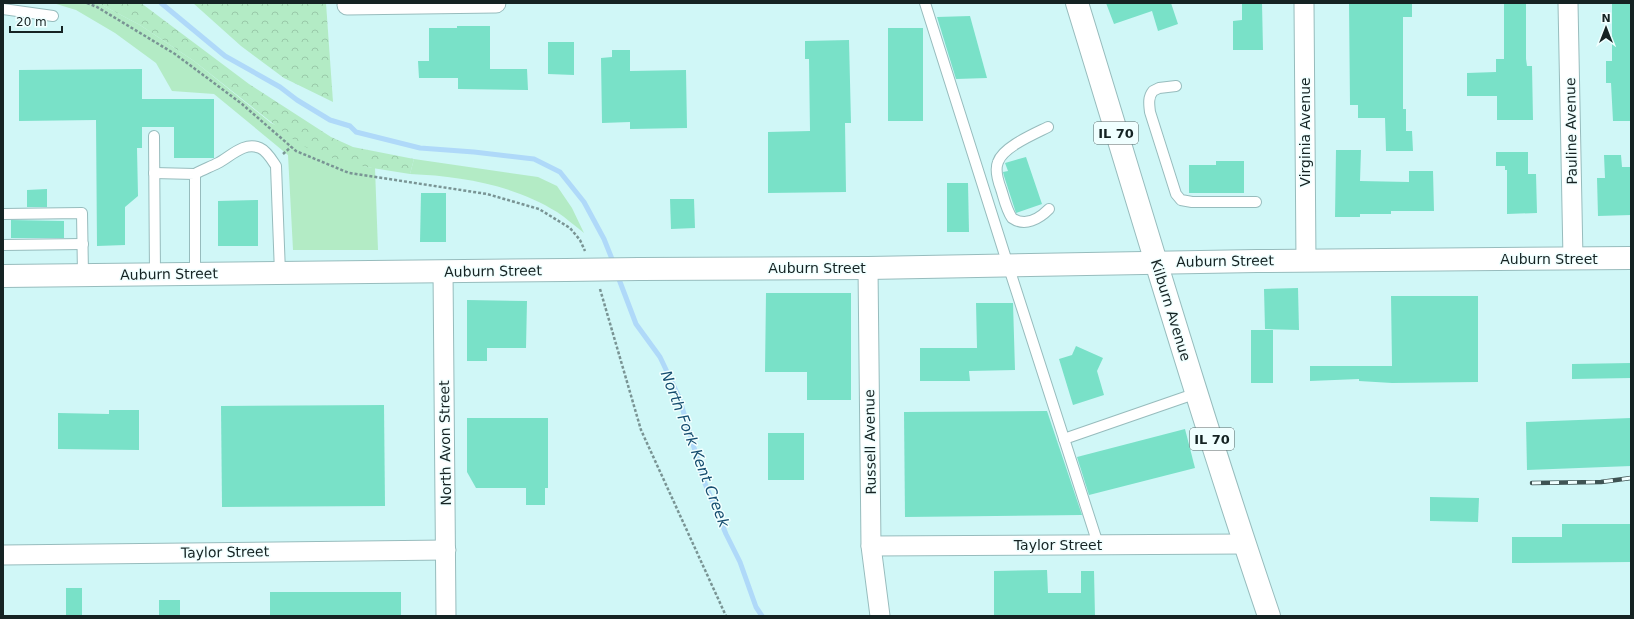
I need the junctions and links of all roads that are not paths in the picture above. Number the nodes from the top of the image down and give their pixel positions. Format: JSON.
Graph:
{"nodes":[{"id":1,"x":496,"y":3,"type":"edge"},
{"id":2,"x":926,"y":3,"type":"edge"},
{"id":3,"x":1077,"y":3,"type":"edge"},
{"id":4,"x":1304,"y":3,"type":"edge"},
{"id":5,"x":1568,"y":3,"type":"edge"},
{"id":6,"x":347,"y":5,"type":"dead end"},
{"id":7,"x":3,"y":9,"type":"edge"},
{"id":8,"x":53,"y":16,"type":"dead end"},
{"id":9,"x":1176,"y":86,"type":"dead end"},
{"id":10,"x":1048,"y":127,"type":"dead end"},
{"id":11,"x":154,"y":136,"type":"dead end"},
{"id":12,"x":154,"y":173,"type":"junction"},
{"id":13,"x":195,"y":174,"type":"junction"},
{"id":14,"x":1256,"y":202,"type":"dead end"},
{"id":15,"x":1049,"y":209,"type":"dead end"},
{"id":16,"x":3,"y":214,"type":"edge"},
{"id":17,"x":83,"y":244,"type":"junction"},
{"id":18,"x":3,"y":245,"type":"edge"},
{"id":19,"x":1631,"y":258,"type":"edge"},
{"id":20,"x":1573,"y":259,"type":"junction"},
{"id":21,"x":1306,"y":261,"type":"junction"},
{"id":22,"x":1156,"y":262,"type":"junction"},
{"id":23,"x":1008,"y":265,"type":"junction"},
{"id":24,"x":868,"y":268,"type":"junction"},
{"id":25,"x":443,"y":271,"type":"junction"},
{"id":26,"x":280,"y":273,"type":"junction"},
{"id":27,"x":155,"y":274,"type":"junction"},
{"id":28,"x":195,"y":274,"type":"junction"},
{"id":29,"x":82,"y":275,"type":"junction"},
{"id":30,"x":3,"y":276,"type":"edge"},
{"id":31,"x":1197,"y":393,"type":"junction"},
{"id":32,"x":1064,"y":439,"type":"junction"},
{"id":33,"x":1098,"y":544,"type":"junction"},
{"id":34,"x":1245,"y":544,"type":"junction"},
{"id":35,"x":871,"y":546,"type":"junction"},
{"id":36,"x":446,"y":550,"type":"junction"},
{"id":37,"x":3,"y":555,"type":"edge"},
{"id":38,"x":446,"y":616,"type":"edge"},
{"id":39,"x":880,"y":616,"type":"edge"},
{"id":40,"x":1269,"y":616,"type":"edge"}],
"edges":[{"from":1,"to":6,"type":"street"},
{"from":2,"to":23,"type":"lane"},
{"from":3,"to":22,"type":"main road","name":"Kilburn Avenue","number":"IL 70"},
{"from":4,"to":21,"type":"street","name":"Virginia Avenue"},
{"from":5,"to":20,"type":"street","name":"Pauline Avenue"},
{"from":7,"to":8,"type":"lane"},
{"from":9,"to":14,"type":"lane"},
{"from":10,"to":15,"type":"lane"},
{"from":11,"to":12,"type":"lane"},
{"from":12,"to":13,"type":"lane"},
{"from":12,"to":27,"type":"lane"},
{"from":13,"to":26,"type":"lane"},
{"from":13,"to":28,"type":"lane"},
{"from":16,"to":17,"type":"lane"},
{"from":17,"to":18,"type":"lane"},
{"from":17,"to":29,"type":"lane"},
{"from":19,"to":20,"type":"main road","name":"Auburn Street"},
{"from":20,"to":21,"type":"main road","name":"Auburn Street"},
{"from":21,"to":22,"type":"main road","name":"Auburn Street"},
{"from":22,"to":23,"type":"main road","name":"Auburn Street"},
{"from":22,"to":31,"type":"main road","name":"Kilburn Avenue","number":"IL 70"},
{"from":23,"to":24,"type":"main road","name":"Auburn Street"},
{"from":23,"to":32,"type":"lane"},
{"from":24,"to":25,"type":"main road","name":"Auburn Street","bridge":true},
{"from":24,"to":35,"type":"street","name":"Russell Avenue"},
{"from":25,"to":26,"type":"main road","name":"Auburn Street"},
{"from":25,"to":36,"type":"street","name":"North Avon Street"},
{"from":26,"to":28,"type":"main road","name":"Auburn Street"},
{"from":27,"to":28,"type":"main road","name":"Auburn Street"},
{"from":27,"to":29,"type":"main road","name":"Auburn Street"},
{"from":29,"to":30,"type":"main road","name":"Auburn Street"},
{"from":31,"to":32,"type":"lane"},
{"from":31,"to":34,"type":"main road","name":"Kilburn Avenue","number":"IL 70"},
{"from":32,"to":33,"type":"lane"},
{"from":33,"to":34,"type":"street","name":"Taylor Street"},
{"from":33,"to":35,"type":"street","name":"Taylor Street"},
{"from":34,"to":40,"type":"main road","name":"Kilburn Avenue","number":"IL 70"},
{"from":35,"to":39,"type":"street","name":"Russell Avenue"},
{"from":36,"to":37,"type":"street","name":"Taylor Street"},
{"from":36,"to":38,"type":"street","name":"North Avon Street"}]}
